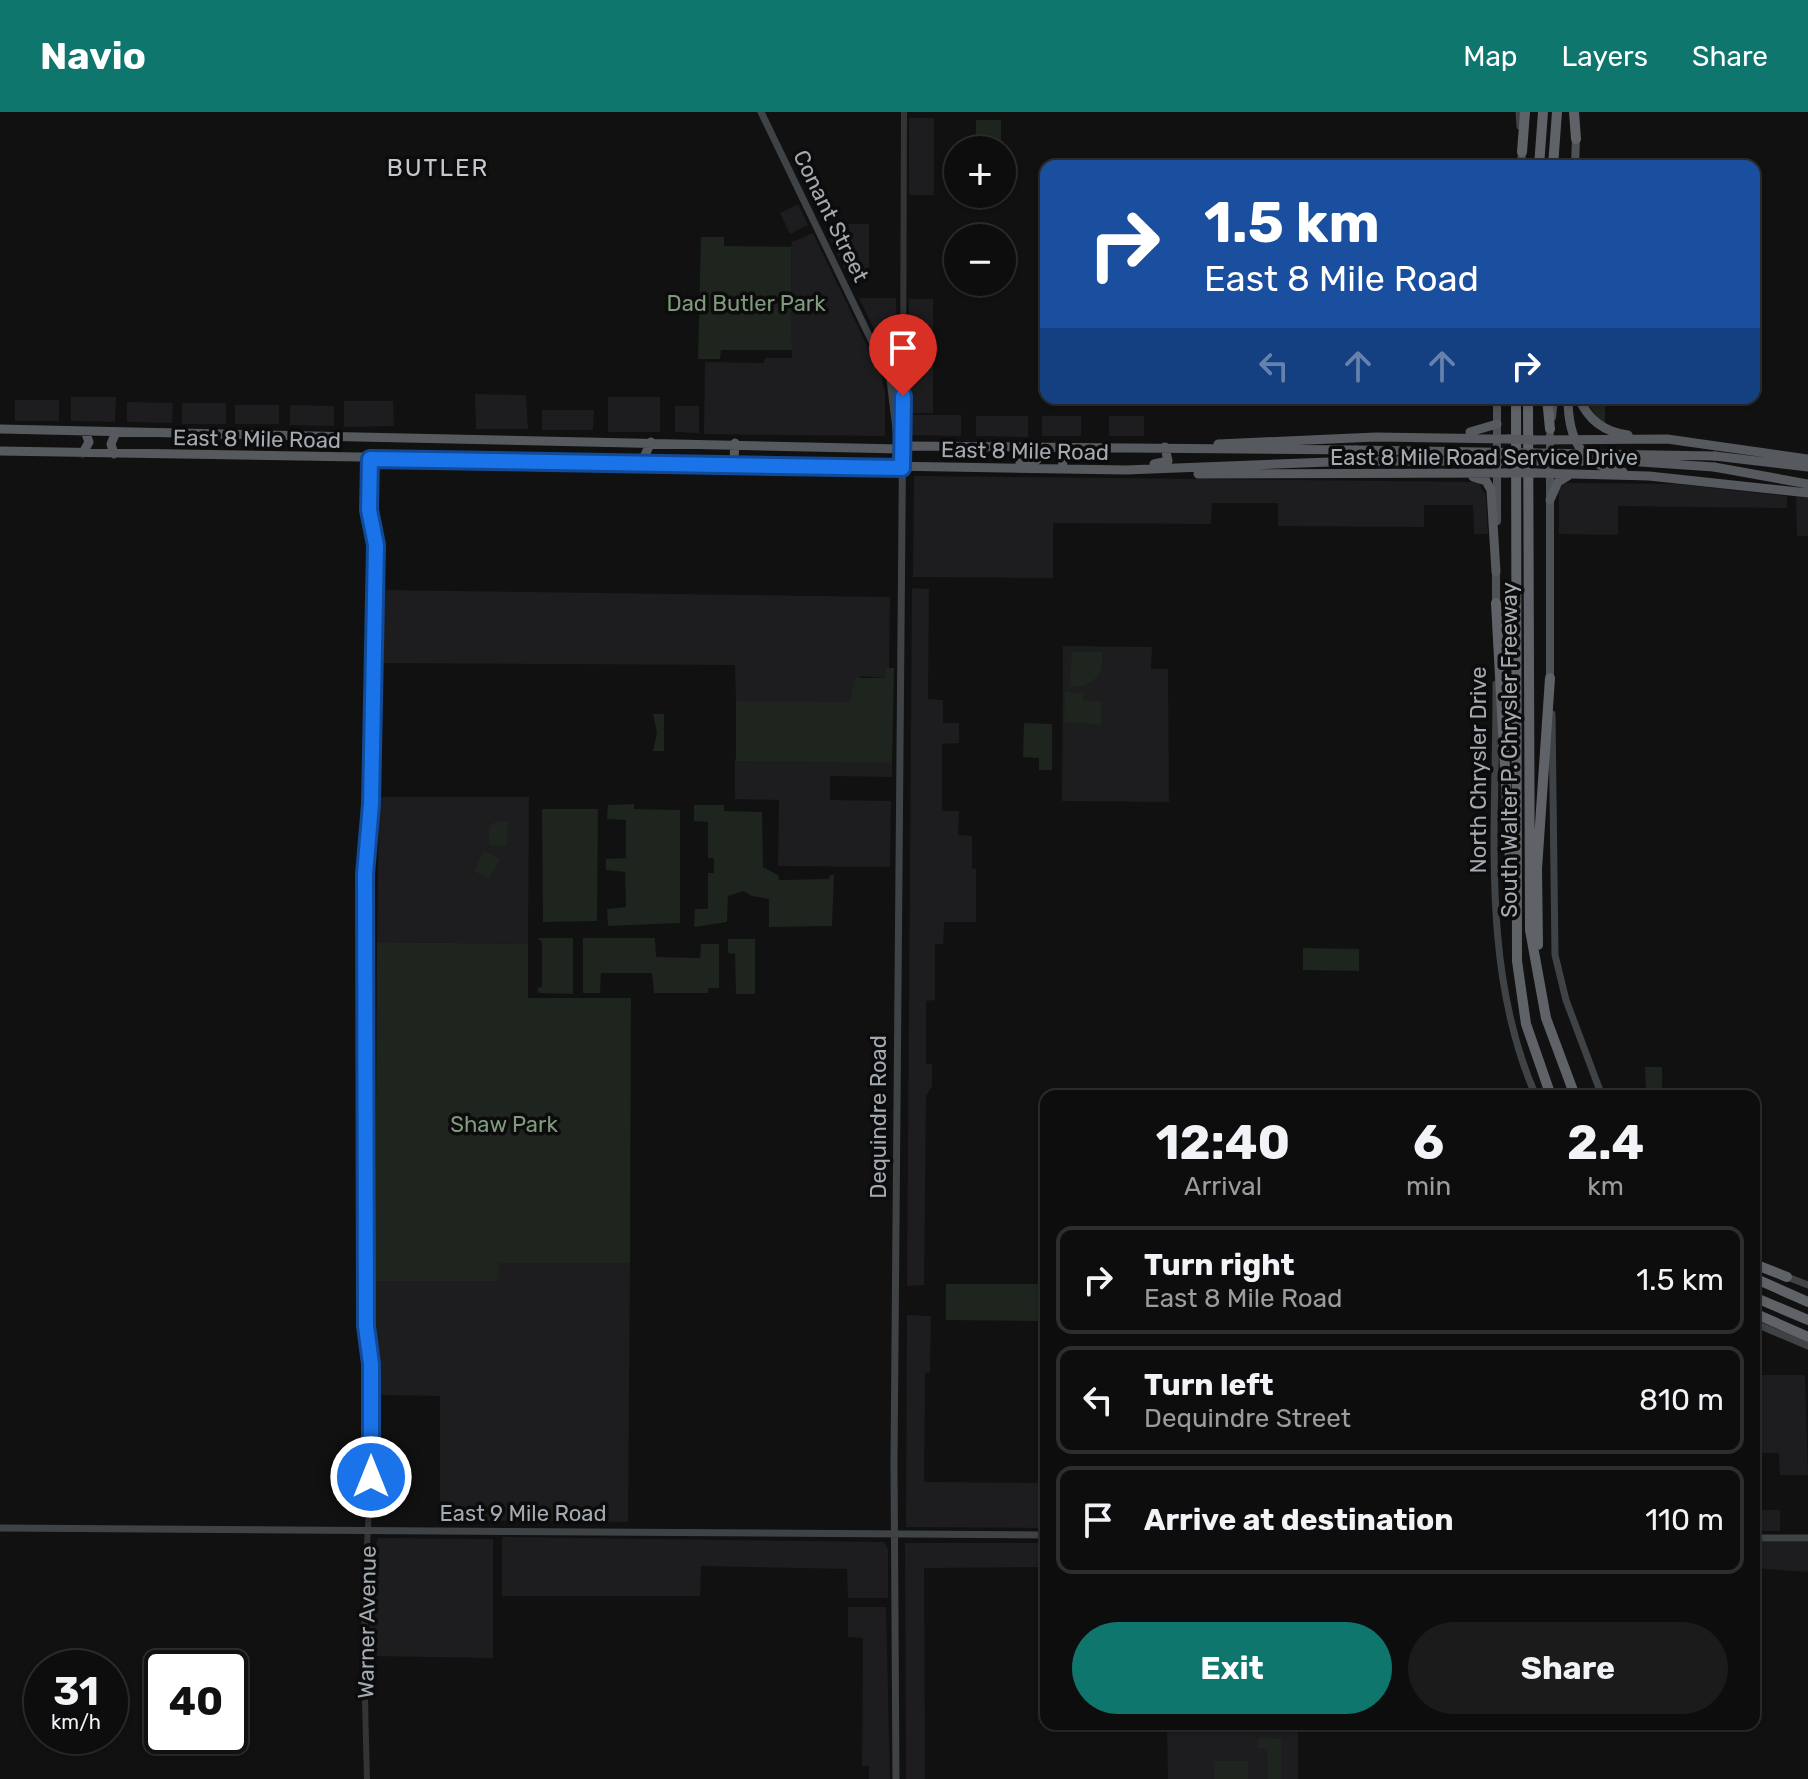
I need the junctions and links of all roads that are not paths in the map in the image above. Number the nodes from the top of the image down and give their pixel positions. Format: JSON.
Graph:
{"nodes":[{"id":1,"x":761,"y":112,"type":"edge"},
{"id":2,"x":904,"y":112,"type":"edge"},
{"id":3,"x":1522,"y":112,"type":"edge"},
{"id":4,"x":1543,"y":112,"type":"edge"},
{"id":5,"x":1557,"y":112,"type":"edge"},
{"id":6,"x":1576,"y":112,"type":"edge"},
{"id":7,"x":1576,"y":139,"type":"joint"},
{"id":8,"x":1522,"y":152,"type":"joint"},
{"id":9,"x":1521,"y":160,"type":"edge"},
{"id":10,"x":1539,"y":160,"type":"edge"},
{"id":11,"x":1553,"y":160,"type":"edge"},
{"id":12,"x":1575,"y":160,"type":"edge"},
{"id":13,"x":902,"y":367,"type":"junction"},
{"id":14,"x":890,"y":379,"type":"junction"},
{"id":15,"x":903,"y":392,"type":"junction"},
{"id":16,"x":1497,"y":404,"type":"edge"},
{"id":17,"x":1516,"y":404,"type":"edge"},
{"id":18,"x":1528,"y":404,"type":"edge"},
{"id":19,"x":1548,"y":404,"type":"edge"},
{"id":20,"x":1553,"y":404,"type":"edge"},
{"id":21,"x":1568,"y":404,"type":"edge"},
{"id":22,"x":1582,"y":404,"type":"edge"},
{"id":23,"x":1497,"y":424,"type":"junction"},
{"id":24,"x":0,"y":429,"type":"edge"},
{"id":25,"x":85,"y":431,"type":"junction"},
{"id":26,"x":116,"y":432,"type":"junction"},
{"id":27,"x":1550,"y":434,"type":"junction"},
{"id":28,"x":349,"y":436,"type":"junction"},
{"id":29,"x":389,"y":437,"type":"junction"},
{"id":30,"x":1430,"y":438,"type":"junction"},
{"id":31,"x":1653,"y":438,"type":"junction"},
{"id":32,"x":1497,"y":439,"type":"junction"},
{"id":33,"x":1509,"y":439,"type":"joint"},
{"id":34,"x":1574,"y":440,"type":"junction"},
{"id":35,"x":614,"y":441,"type":"junction"},
{"id":36,"x":651,"y":442,"type":"junction"},
{"id":37,"x":735,"y":443,"type":"junction"},
{"id":38,"x":799,"y":445,"type":"junction"},
{"id":39,"x":1035,"y":447,"type":"junction"},
{"id":40,"x":1125,"y":447,"type":"junction"},
{"id":41,"x":1165,"y":447,"type":"junction"},
{"id":42,"x":1211,"y":447,"type":"junction"},
{"id":43,"x":0,"y":451,"type":"edge"},
{"id":44,"x":902,"y":452,"type":"junction"},
{"id":45,"x":83,"y":453,"type":"junction"},
{"id":46,"x":114,"y":454,"type":"junction"},
{"id":47,"x":1356,"y":456,"type":"junction"},
{"id":48,"x":345,"y":459,"type":"junction"},
{"id":49,"x":370,"y":459,"type":"junction"},
{"id":50,"x":1808,"y":459,"type":"edge"},
{"id":51,"x":385,"y":460,"type":"junction"},
{"id":52,"x":1714,"y":462,"type":"junction"},
{"id":53,"x":611,"y":463,"type":"junction"},
{"id":54,"x":650,"y":464,"type":"junction"},
{"id":55,"x":724,"y":465,"type":"junction"},
{"id":56,"x":786,"y":466,"type":"junction"},
{"id":57,"x":1808,"y":467,"type":"edge"},
{"id":58,"x":908,"y":468,"type":"junction"},
{"id":59,"x":1063,"y":469,"type":"junction"},
{"id":60,"x":1103,"y":470,"type":"junction"},
{"id":61,"x":1159,"y":470,"type":"junction"},
{"id":62,"x":1446,"y":473,"type":"junction"},
{"id":63,"x":1501,"y":473,"type":"junction"},
{"id":64,"x":1549,"y":474,"type":"junction"},
{"id":65,"x":1571,"y":475,"type":"junction"},
{"id":66,"x":1649,"y":476,"type":"junction"},
{"id":67,"x":1808,"y":484,"type":"edge"},
{"id":68,"x":1808,"y":493,"type":"edge"},
{"id":69,"x":1550,"y":500,"type":"junction"},
{"id":70,"x":1496,"y":572,"type":"junction"},
{"id":71,"x":1496,"y":603,"type":"junction"},
{"id":72,"x":1550,"y":678,"type":"junction"},
{"id":73,"x":1515,"y":931,"type":"junction"},
{"id":74,"x":1535,"y":971,"type":"junction"},
{"id":75,"x":1534,"y":1090,"type":"edge"},
{"id":76,"x":1549,"y":1090,"type":"edge"},
{"id":77,"x":1573,"y":1090,"type":"edge"},
{"id":78,"x":1600,"y":1090,"type":"edge"},
{"id":79,"x":1760,"y":1265,"type":"edge"},
{"id":80,"x":1787,"y":1277,"type":"joint"},
{"id":81,"x":1760,"y":1281,"type":"edge"},
{"id":82,"x":1808,"y":1285,"type":"edge"},
{"id":83,"x":1760,"y":1300,"type":"edge"},
{"id":84,"x":1808,"y":1302,"type":"edge"},
{"id":85,"x":1760,"y":1316,"type":"edge"},
{"id":86,"x":1808,"y":1320,"type":"edge"},
{"id":87,"x":1760,"y":1326,"type":"edge"},
{"id":88,"x":1808,"y":1337,"type":"edge"},
{"id":89,"x":1808,"y":1346,"type":"edge"},
{"id":90,"x":0,"y":1528,"type":"edge"},
{"id":91,"x":370,"y":1529,"type":"junction"},
{"id":92,"x":894,"y":1534,"type":"junction"},
{"id":93,"x":1040,"y":1535,"type":"edge"},
{"id":94,"x":1760,"y":1538,"type":"edge"},
{"id":95,"x":1808,"y":1538,"type":"edge"},
{"id":96,"x":367,"y":1779,"type":"edge"},
{"id":97,"x":896,"y":1779,"type":"edge"}],
"edges":[{"from":1,"to":14,"type":"main road","name":"Conant Street"},
{"from":2,"to":13,"type":"street"},
{"from":3,"to":8,"type":"highway"},
{"from":4,"to":10,"type":"highway"},
{"from":5,"to":11,"type":"highway"},
{"from":6,"to":7,"type":"highway"},
{"from":7,"to":12,"type":"main road"},
{"from":8,"to":9,"type":"main road"},
{"from":13,"to":14,"type":"street"},
{"from":13,"to":15,"type":"street"},
{"from":14,"to":15,"type":"main road","name":"Conant Street"},
{"from":14,"to":44,"type":"main road","name":"Conant Street"},
{"from":15,"to":44,"type":"main road"},
{"from":16,"to":23,"type":"main road","name":"North Chrysler Drive"},
{"from":17,"to":73,"type":"highway"},
{"from":18,"to":74,"type":"highway","name":"South Walter P. Chrysler Freeway"},
{"from":19,"to":27,"type":"highway"},
{"from":20,"to":27,"type":"main road"},
{"from":21,"to":34,"type":"highway"},
{"from":22,"to":31,"type":"highway"},
{"from":23,"to":30,"type":"highway"},
{"from":23,"to":32,"type":"main road","name":"North Chrysler Drive"},
{"from":24,"to":25,"type":"highway","name":"East 8 Mile Road"},
{"from":25,"to":26,"type":"highway","name":"East 8 Mile Road"},
{"from":25,"to":45,"type":"highway"},
{"from":26,"to":28,"type":"highway","name":"East 8 Mile Road"},
{"from":26,"to":46,"type":"highway"},
{"from":27,"to":33,"type":"highway","name":"East 8 Mile Road Service Drive","bridge":true},
{"from":27,"to":34,"type":"highway","name":"East 8 Mile Road Service Drive"},
{"from":27,"to":64,"type":"main road"},
{"from":28,"to":29,"type":"highway","name":"East 8 Mile Road"},
{"from":28,"to":48,"type":"highway"},
{"from":29,"to":35,"type":"highway","name":"East 8 Mile Road"},
{"from":29,"to":51,"type":"highway"},
{"from":30,"to":32,"type":"highway","name":"East 8 Mile Road"},
{"from":30,"to":42,"type":"highway","name":"East 8 Mile Road"},
{"from":31,"to":34,"type":"highway","name":"East 8 Mile Road Service Drive"},
{"from":31,"to":50,"type":"highway","name":"East 8 Mile Road Service Drive"},
{"from":32,"to":33,"type":"highway","name":"East 8 Mile Road"},
{"from":32,"to":63,"type":"main road","name":"North Chrysler Drive"},
{"from":34,"to":66,"type":"highway"},
{"from":35,"to":36,"type":"highway","name":"East 8 Mile Road"},
{"from":35,"to":53,"type":"highway"},
{"from":36,"to":37,"type":"highway","name":"East 8 Mile Road"},
{"from":36,"to":54,"type":"highway"},
{"from":37,"to":38,"type":"highway","name":"East 8 Mile Road"},
{"from":37,"to":55,"type":"highway"},
{"from":38,"to":44,"type":"highway","name":"East 8 Mile Road"},
{"from":38,"to":56,"type":"highway"},
{"from":39,"to":40,"type":"highway","name":"East 8 Mile Road"},
{"from":39,"to":44,"type":"highway","name":"East 8 Mile Road"},
{"from":39,"to":58,"type":"highway"},
{"from":40,"to":41,"type":"highway","name":"East 8 Mile Road"},
{"from":40,"to":59,"type":"highway"},
{"from":41,"to":42,"type":"highway","name":"East 8 Mile Road"},
{"from":41,"to":60,"type":"highway"},
{"from":42,"to":47,"type":"highway","name":"East 8 Mile Road"},
{"from":43,"to":45,"type":"highway","name":"East 8 Mile Road"},
{"from":44,"to":58,"type":"main road","name":"Dequindre Road"},
{"from":45,"to":46,"type":"highway","name":"East 8 Mile Road"},
{"from":46,"to":48,"type":"highway","name":"East 8 Mile Road"},
{"from":47,"to":52,"type":"highway","name":"East 8 Mile Road","bridge":true},
{"from":47,"to":61,"type":"highway","name":"East 8 Mile Road"},
{"from":48,"to":49,"type":"highway","name":"East 8 Mile Road"},
{"from":49,"to":51,"type":"highway","name":"East 8 Mile Road"},
{"from":49,"to":91,"type":"street","name":"Warner Avenue"},
{"from":51,"to":53,"type":"highway","name":"East 8 Mile Road"},
{"from":52,"to":57,"type":"highway"},
{"from":52,"to":67,"type":"highway","name":"East 8 Mile Road"},
{"from":53,"to":54,"type":"highway","name":"East 8 Mile Road"},
{"from":54,"to":55,"type":"highway","name":"East 8 Mile Road"},
{"from":55,"to":56,"type":"highway","name":"East 8 Mile Road"},
{"from":56,"to":58,"type":"highway","name":"East 8 Mile Road"},
{"from":58,"to":59,"type":"highway","name":"East 8 Mile Road"},
{"from":58,"to":92,"type":"main road","name":"Dequindre Road"},
{"from":59,"to":60,"type":"highway","name":"East 8 Mile Road"},
{"from":60,"to":61,"type":"highway","name":"East 8 Mile Road"},
{"from":61,"to":62,"type":"highway","name":"East 8 Mile Road Service Drive"},
{"from":62,"to":63,"type":"highway","name":"East 8 Mile Road Service Drive"},
{"from":62,"to":70,"type":"highway"},
{"from":63,"to":64,"type":"highway","name":"East 8 Mile Road Service Drive","bridge":true},
{"from":63,"to":70,"type":"main road","name":"North Chrysler Drive"},
{"from":64,"to":65,"type":"highway","name":"East 8 Mile Road Service Drive"},
{"from":64,"to":69,"type":"main road"},
{"from":65,"to":66,"type":"highway","name":"East 8 Mile Road Service Drive"},
{"from":65,"to":69,"type":"highway"},
{"from":66,"to":68,"type":"highway","name":"East 8 Mile Road Service Drive"},
{"from":69,"to":72,"type":"main road"},
{"from":70,"to":71,"type":"main road","name":"North Chrysler Drive"},
{"from":71,"to":73,"type":"highway"},
{"from":71,"to":75,"type":"main road","name":"North Chrysler Drive"},
{"from":72,"to":74,"type":"highway"},
{"from":72,"to":78,"type":"main road"},
{"from":73,"to":76,"type":"highway"},
{"from":74,"to":77,"type":"highway","name":"South Walter P. Chrysler Freeway"},
{"from":79,"to":80,"type":"highway"},
{"from":80,"to":82,"type":"main road"},
{"from":81,"to":84,"type":"highway"},
{"from":83,"to":86,"type":"highway"},
{"from":85,"to":88,"type":"highway"},
{"from":87,"to":89,"type":"main road"},
{"from":90,"to":91,"type":"main road","name":"East 9 Mile Road"},
{"from":91,"to":92,"type":"main road","name":"East 9 Mile Road"},
{"from":91,"to":96,"type":"street","name":"Warner Avenue"},
{"from":92,"to":93,"type":"main road","name":"East 9 Mile Road"},
{"from":92,"to":97,"type":"main road","name":"Dequindre Road"},
{"from":94,"to":95,"type":"main road"}]}
